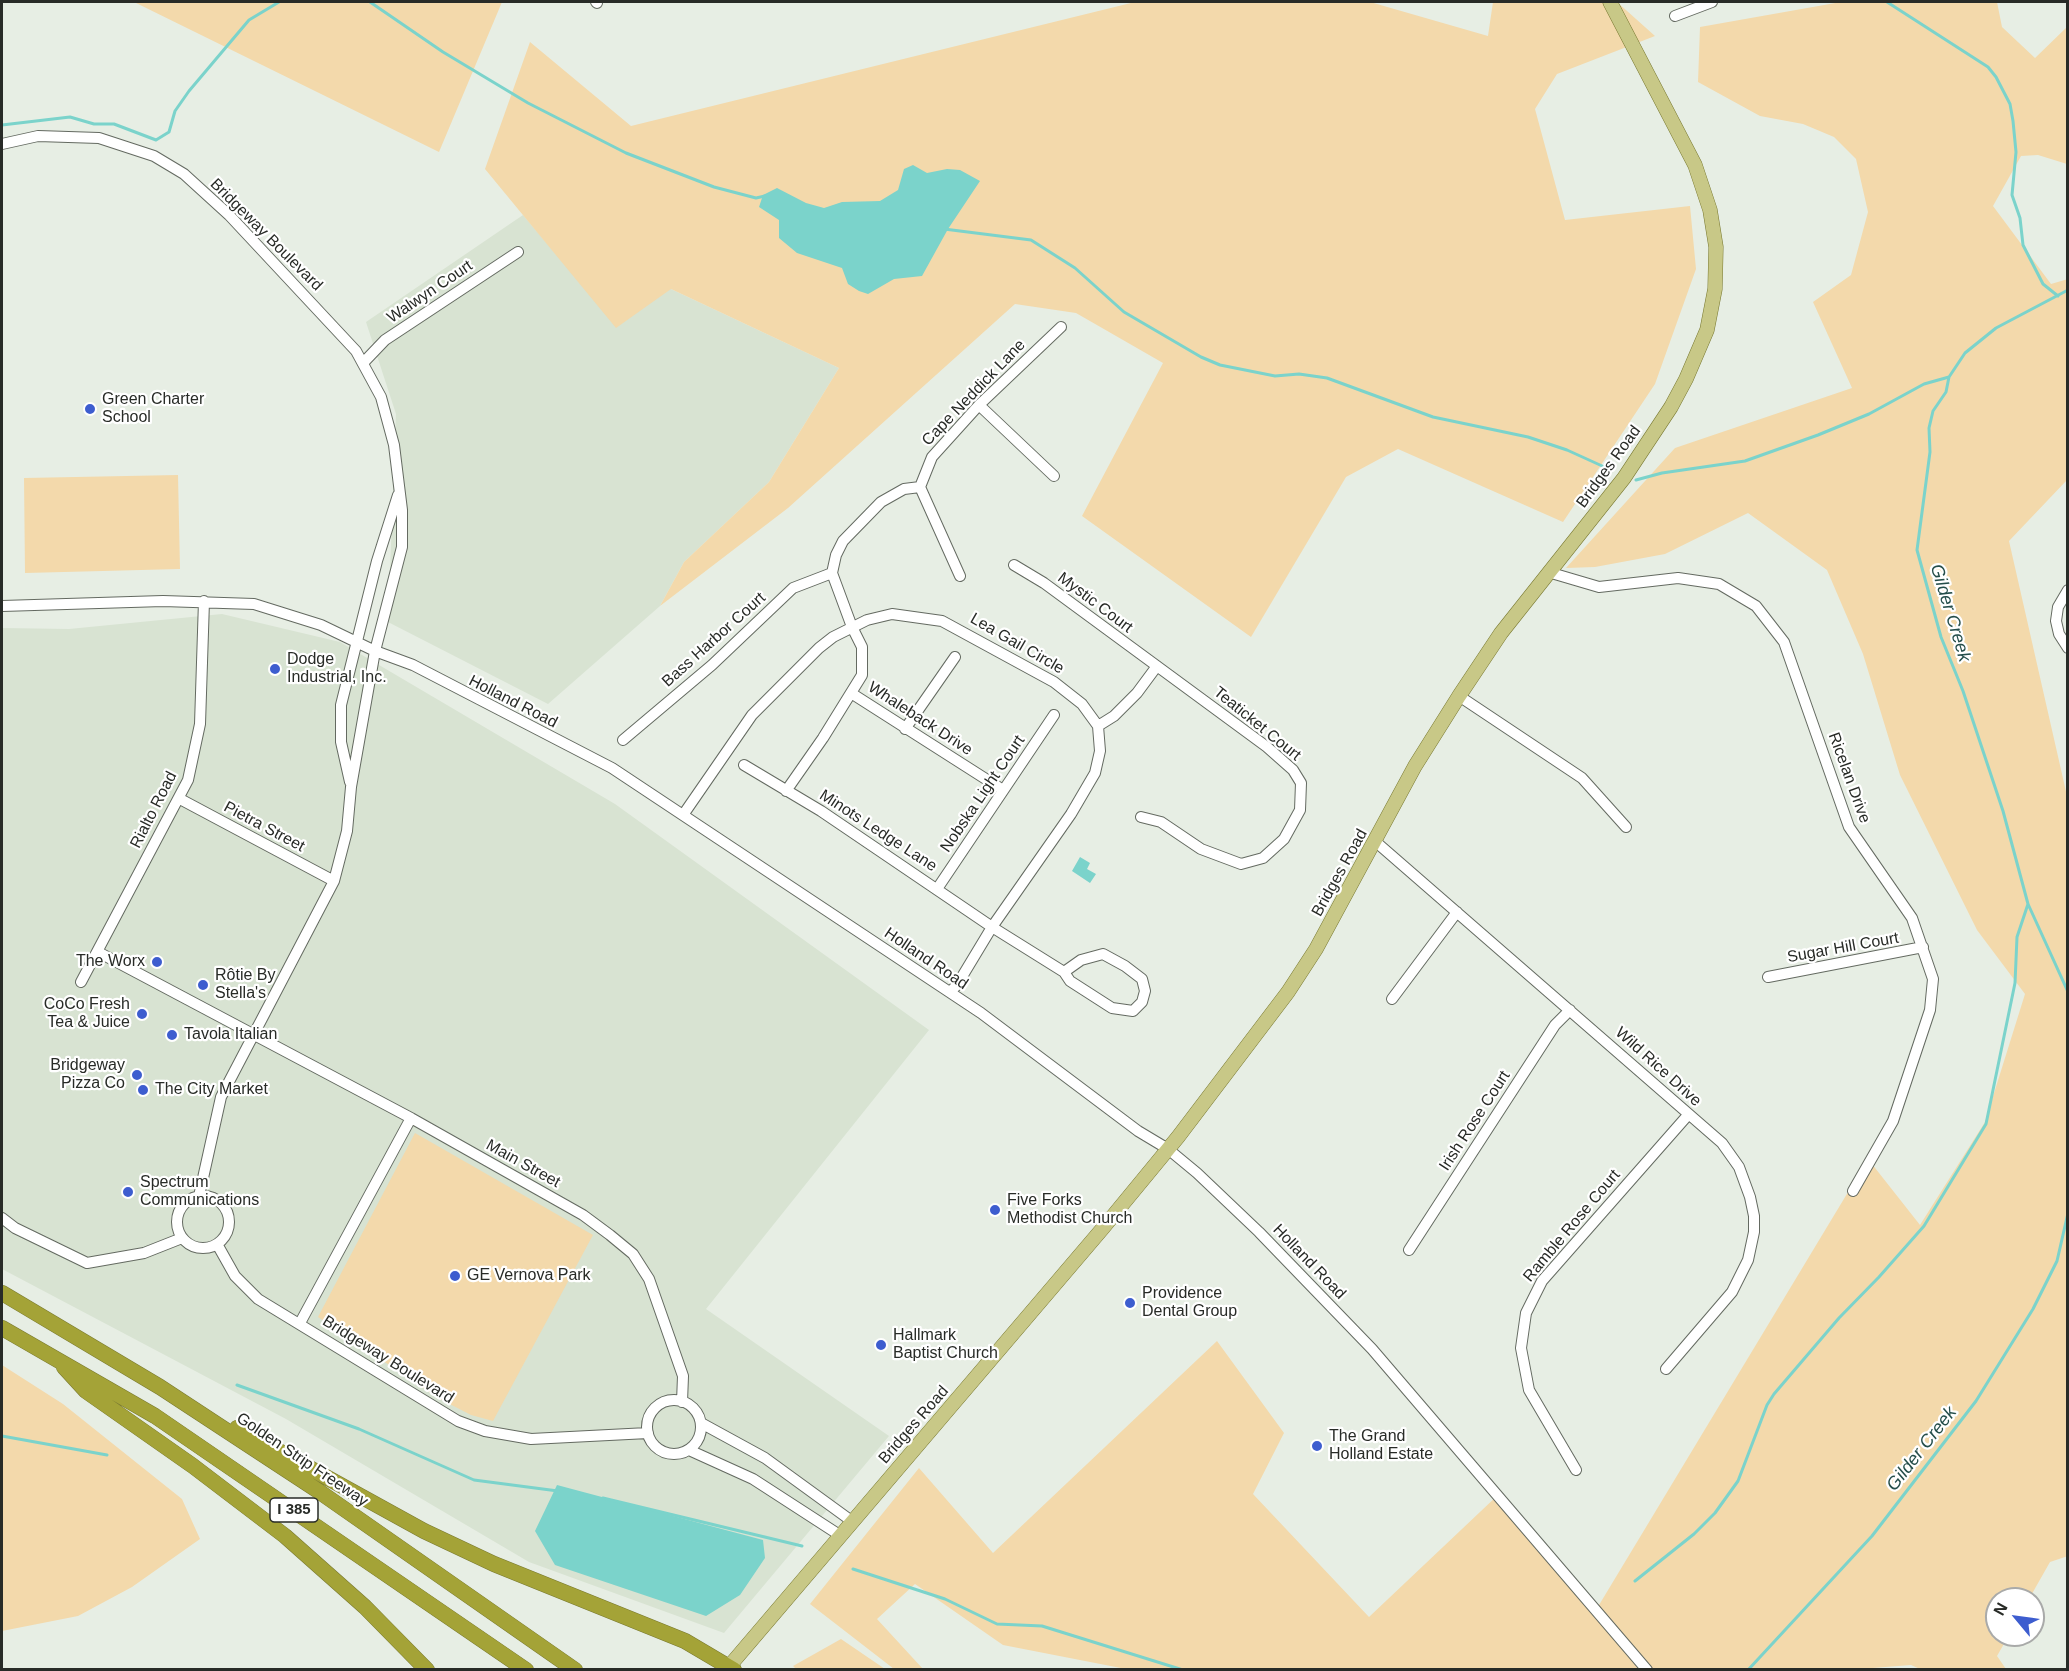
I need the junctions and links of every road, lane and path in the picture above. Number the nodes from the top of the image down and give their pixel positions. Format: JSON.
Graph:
{"nodes":[{"id":1,"x":1610,"y":2,"type":"edge"},
{"id":2,"x":1705,"y":3,"type":"edge"},
{"id":3,"x":1675,"y":16,"type":"dead end"},
{"id":4,"x":2,"y":144,"type":"edge"},
{"id":5,"x":518,"y":252,"type":"dead end"},
{"id":6,"x":1061,"y":327,"type":"dead end"},
{"id":7,"x":363,"y":363,"type":"junction"},
{"id":8,"x":980,"y":405,"type":"junction"},
{"id":9,"x":1053,"y":476,"type":"dead end"},
{"id":10,"x":920,"y":487,"type":"junction"},
{"id":11,"x":400,"y":489,"type":"junction"},
{"id":12,"x":1014,"y":565,"type":"dead end"},
{"id":13,"x":1548,"y":572,"type":"junction"},
{"id":14,"x":832,"y":573,"type":"junction"},
{"id":15,"x":960,"y":576,"type":"dead end"},
{"id":16,"x":2067,"y":590,"type":"edge"},
{"id":17,"x":204,"y":601,"type":"junction"},
{"id":18,"x":2,"y":606,"type":"edge"},
{"id":19,"x":852,"y":627,"type":"junction"},
{"id":20,"x":357,"y":642,"type":"junction"},
{"id":21,"x":2067,"y":648,"type":"edge"},
{"id":22,"x":375,"y":651,"type":"junction"},
{"id":23,"x":955,"y":657,"type":"dead end"},
{"id":24,"x":1157,"y":666,"type":"junction"},
{"id":25,"x":851,"y":693,"type":"junction"},
{"id":26,"x":1459,"y":696,"type":"junction"},
{"id":27,"x":1054,"y":716,"type":"dead end"},
{"id":28,"x":1098,"y":726,"type":"junction"},
{"id":29,"x":905,"y":729,"type":"junction"},
{"id":30,"x":623,"y":740,"type":"dead end"},
{"id":31,"x":744,"y":765,"type":"dead end"},
{"id":32,"x":351,"y":787,"type":"junction"},
{"id":33,"x":1003,"y":790,"type":"junction"},
{"id":34,"x":786,"y":791,"type":"junction"},
{"id":35,"x":180,"y":799,"type":"junction"},
{"id":36,"x":682,"y":815,"type":"junction"},
{"id":37,"x":1141,"y":818,"type":"dead end"},
{"id":38,"x":1626,"y":828,"type":"dead end"},
{"id":39,"x":1376,"y":842,"type":"junction"},
{"id":40,"x":334,"y":881,"type":"junction"},
{"id":41,"x":937,"y":889,"type":"junction"},
{"id":42,"x":1457,"y":912,"type":"junction"},
{"id":43,"x":992,"y":927,"type":"junction"},
{"id":44,"x":1923,"y":947,"type":"junction"},
{"id":45,"x":98,"y":952,"type":"junction"},
{"id":46,"x":1064,"y":972,"type":"junction"},
{"id":47,"x":1768,"y":977,"type":"dead end"},
{"id":48,"x":81,"y":982,"type":"dead end"},
{"id":49,"x":950,"y":992,"type":"junction"},
{"id":50,"x":1392,"y":999,"type":"dead end"},
{"id":51,"x":1570,"y":1010,"type":"junction"},
{"id":52,"x":253,"y":1034,"type":"junction"},
{"id":53,"x":1688,"y":1115,"type":"junction"},
{"id":54,"x":411,"y":1118,"type":"junction"},
{"id":55,"x":1168,"y":1149,"type":"junction"},
{"id":56,"x":1853,"y":1191,"type":"dead end"},
{"id":57,"x":200,"y":1196,"type":"junction"},
{"id":58,"x":2,"y":1218,"type":"edge"},
{"id":59,"x":182,"y":1238,"type":"junction"},
{"id":60,"x":217,"y":1244,"type":"junction"},
{"id":61,"x":1409,"y":1250,"type":"dead end"},
{"id":62,"x":2,"y":1293,"type":"edge"},
{"id":63,"x":300,"y":1323,"type":"junction"},
{"id":64,"x":2,"y":1328,"type":"edge"},
{"id":65,"x":56,"y":1358,"type":"junction"},
{"id":66,"x":1666,"y":1369,"type":"dead end"},
{"id":67,"x":160,"y":1387,"type":"junction"},
{"id":68,"x":682,"y":1402,"type":"junction"},
{"id":69,"x":701,"y":1423,"type":"junction"},
{"id":70,"x":648,"y":1433,"type":"junction"},
{"id":71,"x":689,"y":1450,"type":"junction"},
{"id":72,"x":1576,"y":1470,"type":"dead end"},
{"id":73,"x":853,"y":1522,"type":"junction"},
{"id":74,"x":841,"y":1536,"type":"junction"},
{"id":75,"x":730,"y":1668,"type":"edge"},
{"id":76,"x":427,"y":1670,"type":"edge"},
{"id":77,"x":526,"y":1670,"type":"edge"},
{"id":78,"x":575,"y":1670,"type":"edge"},
{"id":79,"x":1647,"y":1670,"type":"edge"}],
"edges":[{"from":1,"to":13,"type":"main road","name":"Bridges Road"},
{"from":2,"to":3,"type":"street"},
{"from":4,"to":7,"type":"street","name":"Bridgeway Boulevard"},
{"from":5,"to":7,"type":"street","name":"Walwyn Court"},
{"from":6,"to":8,"type":"street","name":"Cape Neddick Lane"},
{"from":7,"to":11,"type":"street","name":"Bridgeway Boulevard"},
{"from":8,"to":9,"type":"street"},
{"from":8,"to":10,"type":"street","name":"Cape Neddick Lane"},
{"from":10,"to":14,"type":"street"},
{"from":10,"to":15,"type":"street"},
{"from":11,"to":20,"type":"street","name":"Bridgeway Boulevard"},
{"from":11,"to":22,"type":"street","name":"Bridgeway Boulevard"},
{"from":12,"to":24,"type":"street","name":"Mystic Court"},
{"from":13,"to":26,"type":"main road","name":"Bridges Road"},
{"from":13,"to":44,"type":"street","name":"Ricelan Drive"},
{"from":14,"to":19,"type":"street"},
{"from":14,"to":30,"type":"street","name":"Bass Harbor Court"},
{"from":16,"to":21,"type":"street"},
{"from":17,"to":18,"type":"street","name":"Holland Road"},
{"from":17,"to":20,"type":"street","name":"Holland Road"},
{"from":17,"to":35,"type":"street","name":"Rialto Road"},
{"from":19,"to":25,"type":"street"},
{"from":19,"to":28,"type":"street","name":"Lea Gail Circle"},
{"from":19,"to":36,"type":"street","name":"Lea Gail Circle"},
{"from":20,"to":22,"type":"street","name":"Holland Road"},
{"from":20,"to":32,"type":"street","name":"Bridgeway Boulevard"},
{"from":22,"to":32,"type":"street","name":"Bridgeway Boulevard"},
{"from":22,"to":36,"type":"street","name":"Holland Road"},
{"from":23,"to":29,"type":"street"},
{"from":24,"to":28,"type":"street"},
{"from":24,"to":37,"type":"street","name":"Teaticket Court"},
{"from":25,"to":29,"type":"street","name":"Whaleback Drive"},
{"from":25,"to":34,"type":"street"},
{"from":26,"to":38,"type":"street"},
{"from":26,"to":39,"type":"main road","name":"Bridges Road"},
{"from":27,"to":33,"type":"street","name":"Nobska Light Court"},
{"from":28,"to":43,"type":"street"},
{"from":29,"to":33,"type":"street","name":"Whaleback Drive"},
{"from":31,"to":34,"type":"street","name":"Minots Ledge Lane"},
{"from":32,"to":40,"type":"street","name":"Bridgeway Boulevard"},
{"from":33,"to":41,"type":"street","name":"Nobska Light Court"},
{"from":34,"to":41,"type":"street","name":"Minots Ledge Lane"},
{"from":35,"to":40,"type":"street","name":"Pietra Street"},
{"from":35,"to":45,"type":"street","name":"Rialto Road"},
{"from":36,"to":49,"type":"street","name":"Holland Road"},
{"from":39,"to":42,"type":"street","name":"Wild Rice Drive"},
{"from":39,"to":55,"type":"main road","name":"Bridges Road"},
{"from":40,"to":52,"type":"street","name":"Bridgeway Boulevard"},
{"from":41,"to":43,"type":"street","name":"Minots Ledge Lane"},
{"from":42,"to":50,"type":"street"},
{"from":42,"to":51,"type":"street","name":"Wild Rice Drive"},
{"from":43,"to":46,"type":"street","name":"Minots Ledge Lane"},
{"from":43,"to":49,"type":"street"},
{"from":44,"to":47,"type":"street","name":"Sugar Hill Court"},
{"from":44,"to":56,"type":"street","name":"Ricelan Drive"},
{"from":45,"to":48,"type":"street","name":"Rialto Road"},
{"from":45,"to":52,"type":"street","name":"Main Street"},
{"from":46,"to":46,"type":"street","name":"Minots Ledge Lane"},
{"from":49,"to":55,"type":"street","name":"Holland Road"},
{"from":51,"to":53,"type":"street","name":"Wild Rice Drive"},
{"from":51,"to":61,"type":"street","name":"Irish Rose Court"},
{"from":52,"to":54,"type":"street","name":"Main Street"},
{"from":52,"to":57,"type":"street","name":"Bridgeway Boulevard"},
{"from":53,"to":66,"type":"street","name":"Wild Rice Drive"},
{"from":53,"to":72,"type":"street","name":"Ramble Rose Court"},
{"from":54,"to":63,"type":"street"},
{"from":54,"to":68,"type":"street","name":"Main Street"},
{"from":55,"to":73,"type":"main road","name":"Bridges Road"},
{"from":55,"to":79,"type":"street","name":"Holland Road"},
{"from":57,"to":59,"type":"street"},
{"from":57,"to":60,"type":"street"},
{"from":58,"to":59,"type":"street"},
{"from":59,"to":60,"type":"street"},
{"from":60,"to":63,"type":"street","name":"Bridgeway Boulevard"},
{"from":62,"to":67,"type":"highway","name":"Golden Strip Freeway","number":"I 385"},
{"from":63,"to":70,"type":"street","name":"Bridgeway Boulevard"},
{"from":64,"to":65,"type":"highway","number":"I 385"},
{"from":65,"to":76,"type":"highway"},
{"from":65,"to":77,"type":"highway","number":"I 385"},
{"from":67,"to":75,"type":"highway"},
{"from":67,"to":78,"type":"highway","name":"Golden Strip Freeway","number":"I 385"},
{"from":68,"to":69,"type":"street"},
{"from":68,"to":70,"type":"street"},
{"from":69,"to":71,"type":"street"},
{"from":69,"to":73,"type":"street"},
{"from":70,"to":71,"type":"street"},
{"from":71,"to":74,"type":"street"},
{"from":73,"to":74,"type":"main road","name":"Bridges Road"},
{"from":74,"to":75,"type":"main road","name":"Bridges Road"}]}
